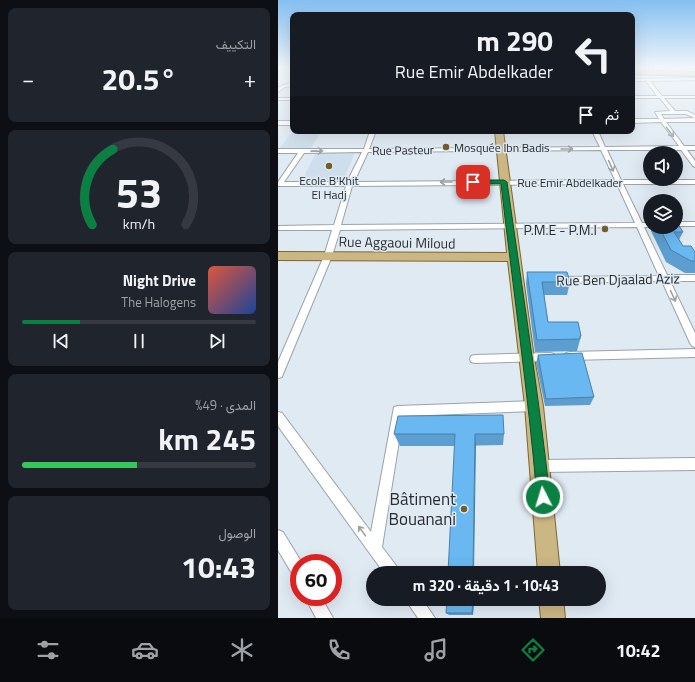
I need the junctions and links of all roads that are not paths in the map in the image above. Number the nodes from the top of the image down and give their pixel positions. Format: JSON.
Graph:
{"nodes":[{"id":1,"x":635,"y":97,"type":"edge"},
{"id":2,"x":661,"y":97,"type":"junction"},
{"id":3,"x":695,"y":97,"type":"edge"},
{"id":4,"x":278,"y":99,"type":"edge"},
{"id":5,"x":290,"y":99,"type":"edge"},
{"id":6,"x":673,"y":112,"type":"junction"},
{"id":7,"x":695,"y":119,"type":"edge"},
{"id":8,"x":635,"y":121,"type":"edge"},
{"id":9,"x":662,"y":121,"type":"junction"},
{"id":10,"x":278,"y":123,"type":"edge"},
{"id":11,"x":290,"y":123,"type":"edge"},
{"id":12,"x":371,"y":134,"type":"edge"},
{"id":13,"x":499,"y":134,"type":"edge"},
{"id":14,"x":596,"y":134,"type":"edge"},
{"id":15,"x":681,"y":146,"type":"edge"},
{"id":16,"x":643,"y":148,"type":"edge"},
{"id":17,"x":683,"y":148,"type":"edge"},
{"id":18,"x":695,"y":148,"type":"edge"},
{"id":19,"x":500,"y":149,"type":"junction"},
{"id":20,"x":604,"y":149,"type":"junction"},
{"id":21,"x":683,"y":149,"type":"edge"},
{"id":22,"x":366,"y":150,"type":"junction"},
{"id":23,"x":278,"y":151,"type":"edge"},
{"id":24,"x":302,"y":151,"type":"junction"},
{"id":25,"x":695,"y":165,"type":"edge"},
{"id":26,"x":504,"y":182,"type":"junction"},
{"id":27,"x":618,"y":182,"type":"junction"},
{"id":28,"x":695,"y":182,"type":"edge"},
{"id":29,"x":350,"y":183,"type":"junction"},
{"id":30,"x":279,"y":184,"type":"edge"},
{"id":31,"x":683,"y":224,"type":"edge"},
{"id":32,"x":695,"y":224,"type":"edge"},
{"id":33,"x":639,"y":225,"type":"junction"},
{"id":34,"x":643,"y":225,"type":"edge"},
{"id":35,"x":510,"y":226,"type":"junction"},
{"id":36,"x":337,"y":227,"type":"junction"},
{"id":37,"x":278,"y":228,"type":"edge"},
{"id":38,"x":278,"y":256,"type":"edge"},
{"id":39,"x":328,"y":256,"type":"junction"},
{"id":40,"x":515,"y":257,"type":"junction"},
{"id":41,"x":695,"y":278,"type":"edge"},
{"id":42,"x":665,"y":279,"type":"junction"},
{"id":43,"x":548,"y":280,"type":"edge"},
{"id":44,"x":695,"y":343,"type":"edge"},
{"id":45,"x":695,"y":353,"type":"edge"},
{"id":46,"x":526,"y":358,"type":"junction"},
{"id":47,"x":475,"y":359,"type":"dead end"},
{"id":48,"x":278,"y":374,"type":"edge"},
{"id":49,"x":534,"y":406,"type":"junction"},
{"id":50,"x":278,"y":417,"type":"edge"},
{"id":51,"x":695,"y":464,"type":"edge"},
{"id":52,"x":541,"y":466,"type":"junction"},
{"id":53,"x":278,"y":537,"type":"edge"},
{"id":54,"x":375,"y":549,"type":"junction"},
{"id":55,"x":290,"y":557,"type":"edge"},
{"id":56,"x":388,"y":566,"type":"edge"},
{"id":57,"x":548,"y":566,"type":"edge"},
{"id":58,"x":318,"y":606,"type":"edge"},
{"id":59,"x":418,"y":606,"type":"edge"},
{"id":60,"x":552,"y":606,"type":"edge"},
{"id":61,"x":325,"y":618,"type":"edge"},
{"id":62,"x":427,"y":618,"type":"edge"},
{"id":63,"x":553,"y":618,"type":"edge"}],
"edges":[{"from":1,"to":2,"type":"street"},
{"from":2,"to":3,"type":"street"},
{"from":2,"to":6,"type":"street"},
{"from":4,"to":5,"type":"street"},
{"from":6,"to":7,"type":"street"},
{"from":6,"to":9,"type":"street"},
{"from":7,"to":9,"type":"street"},
{"from":8,"to":9,"type":"street"},
{"from":9,"to":15,"type":"street","one_way":true},
{"from":10,"to":11,"type":"street"},
{"from":12,"to":22,"type":"street"},
{"from":13,"to":19,"type":"main road"},
{"from":14,"to":20,"type":"street"},
{"from":16,"to":20,"type":"street","name":"Rue Pasteur"},
{"from":17,"to":18,"type":"street","name":"Rue Pasteur"},
{"from":19,"to":20,"type":"street","name":"Rue Pasteur","one_way":true},
{"from":19,"to":22,"type":"street","name":"Rue Pasteur"},
{"from":19,"to":26,"type":"main road"},
{"from":20,"to":27,"type":"street","one_way":true},
{"from":21,"to":25,"type":"street"},
{"from":24,"to":22,"type":"street","name":"Rue Pasteur","one_way":true},
{"from":22,"to":29,"type":"street"},
{"from":23,"to":24,"type":"street","name":"Rue Pasteur"},
{"from":24,"to":30,"type":"street"},
{"from":26,"to":27,"type":"street","name":"Rue Emir Abdelkader"},
{"from":26,"to":29,"type":"street","name":"Rue Emir Abdelkader","one_way":true},
{"from":26,"to":35,"type":"main road"},
{"from":27,"to":28,"type":"street","name":"Rue Emir Abdelkader"},
{"from":27,"to":33,"type":"street"},
{"from":29,"to":30,"type":"street","name":"Rue Emir Abdelkader"},
{"from":29,"to":36,"type":"street"},
{"from":31,"to":32,"type":"street"},
{"from":33,"to":34,"type":"street"},
{"from":33,"to":35,"type":"street"},
{"from":33,"to":42,"type":"street"},
{"from":35,"to":36,"type":"street"},
{"from":35,"to":40,"type":"main road"},
{"from":36,"to":37,"type":"street"},
{"from":36,"to":39,"type":"street"},
{"from":38,"to":39,"type":"main road","name":"Rue Aggaoui Miloud"},
{"from":39,"to":40,"type":"main road","name":"Rue Aggaoui Miloud"},
{"from":39,"to":48,"type":"street"},
{"from":40,"to":46,"type":"main road"},
{"from":41,"to":42,"type":"street","name":"Rue Ben Djaalad Aziz"},
{"from":42,"to":43,"type":"street","name":"Rue Ben Djaalad Aziz"},
{"from":42,"to":44,"type":"street","one_way":true},
{"from":45,"to":46,"type":"street"},
{"from":46,"to":47,"type":"street"},
{"from":46,"to":49,"type":"main road"},
{"from":49,"to":52,"type":"main road"},
{"from":49,"to":54,"type":"street"},
{"from":54,"to":50,"type":"street","one_way":true},
{"from":51,"to":52,"type":"street"},
{"from":52,"to":57,"type":"main road"},
{"from":53,"to":55,"type":"street"},
{"from":54,"to":56,"type":"street"},
{"from":58,"to":61,"type":"street"},
{"from":59,"to":62,"type":"street"},
{"from":60,"to":63,"type":"main road"}]}
